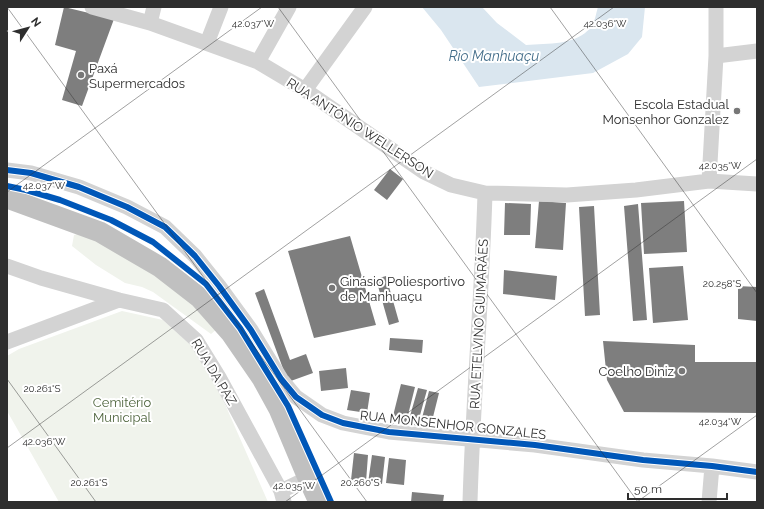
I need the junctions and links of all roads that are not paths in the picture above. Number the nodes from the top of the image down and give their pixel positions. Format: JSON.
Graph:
{"nodes":[{"id":1,"x":92,"y":7,"type":"edge"},
{"id":2,"x":154,"y":7,"type":"edge"},
{"id":3,"x":220,"y":7,"type":"edge"},
{"id":4,"x":289,"y":7,"type":"edge"},
{"id":5,"x":365,"y":7,"type":"edge"},
{"id":6,"x":716,"y":7,"type":"edge"},
{"id":7,"x":150,"y":23,"type":"junction"},
{"id":8,"x":207,"y":43,"type":"junction"},
{"id":9,"x":757,"y":50,"type":"edge"},
{"id":10,"x":716,"y":56,"type":"junction"},
{"id":11,"x":258,"y":62,"type":"junction"},
{"id":12,"x":305,"y":90,"type":"junction"},
{"id":13,"x":7,"y":170,"type":"edge"},
{"id":14,"x":709,"y":181,"type":"junction"},
{"id":15,"x":757,"y":184,"type":"edge"},
{"id":16,"x":485,"y":194,"type":"junction"},
{"id":17,"x":7,"y":198,"type":"edge"},
{"id":18,"x":7,"y":266,"type":"edge"},
{"id":19,"x":119,"y":300,"type":"junction"},
{"id":20,"x":241,"y":332,"type":"junction"},
{"id":21,"x":7,"y":342,"type":"edge"},
{"id":22,"x":472,"y":439,"type":"junction"},
{"id":23,"x":712,"y":466,"type":"junction"},
{"id":24,"x":757,"y":472,"type":"edge"},
{"id":25,"x":308,"y":478,"type":"junction"},
{"id":26,"x":283,"y":496,"type":"edge"},
{"id":27,"x":319,"y":502,"type":"edge"},
{"id":28,"x":470,"y":502,"type":"edge"},
{"id":29,"x":709,"y":502,"type":"edge"}],
"edges":[{"from":1,"to":7,"type":"street","name":"RUA ANTÔNIO WELLERSON"},
{"from":2,"to":7,"type":"street"},
{"from":3,"to":8,"type":"street"},
{"from":4,"to":11,"type":"street"},
{"from":5,"to":12,"type":"street"},
{"from":6,"to":10,"type":"street"},
{"from":7,"to":8,"type":"street","name":"RUA ANTÔNIO WELLERSON"},
{"from":8,"to":11,"type":"street","name":"RUA ANTÔNIO WELLERSON"},
{"from":9,"to":10,"type":"street"},
{"from":10,"to":14,"type":"street"},
{"from":11,"to":12,"type":"street","name":"RUA ANTÔNIO WELLERSON"},
{"from":12,"to":16,"type":"street","name":"RUA ANTÔNIO WELLERSON"},
{"from":13,"to":20,"type":"street","name":"RUA MONSENHOR GONZALES"},
{"from":14,"to":15,"type":"street","name":"RUA ANTÔNIO WELLERSON"},
{"from":14,"to":16,"type":"street","name":"RUA ANTÔNIO WELLERSON"},
{"from":16,"to":22,"type":"street","name":"RUA ETELVINO GUIMARÃES"},
{"from":17,"to":20,"type":"highway"},
{"from":18,"to":19,"type":"street","name":"RUA DA PAZ"},
{"from":19,"to":21,"type":"street"},
{"from":19,"to":26,"type":"street","name":"RUA DA PAZ"},
{"from":20,"to":22,"type":"street","name":"RUA MONSENHOR GONZALES"},
{"from":20,"to":25,"type":"highway"},
{"from":22,"to":23,"type":"street","name":"RUA MONSENHOR GONZALES"},
{"from":22,"to":28,"type":"street","name":"RUA ETELVINO GUIMARÃES"},
{"from":23,"to":24,"type":"street","name":"RUA MONSENHOR GONZALES"},
{"from":23,"to":29,"type":"street"},
{"from":25,"to":26,"type":"street"},
{"from":25,"to":27,"type":"highway"}]}
